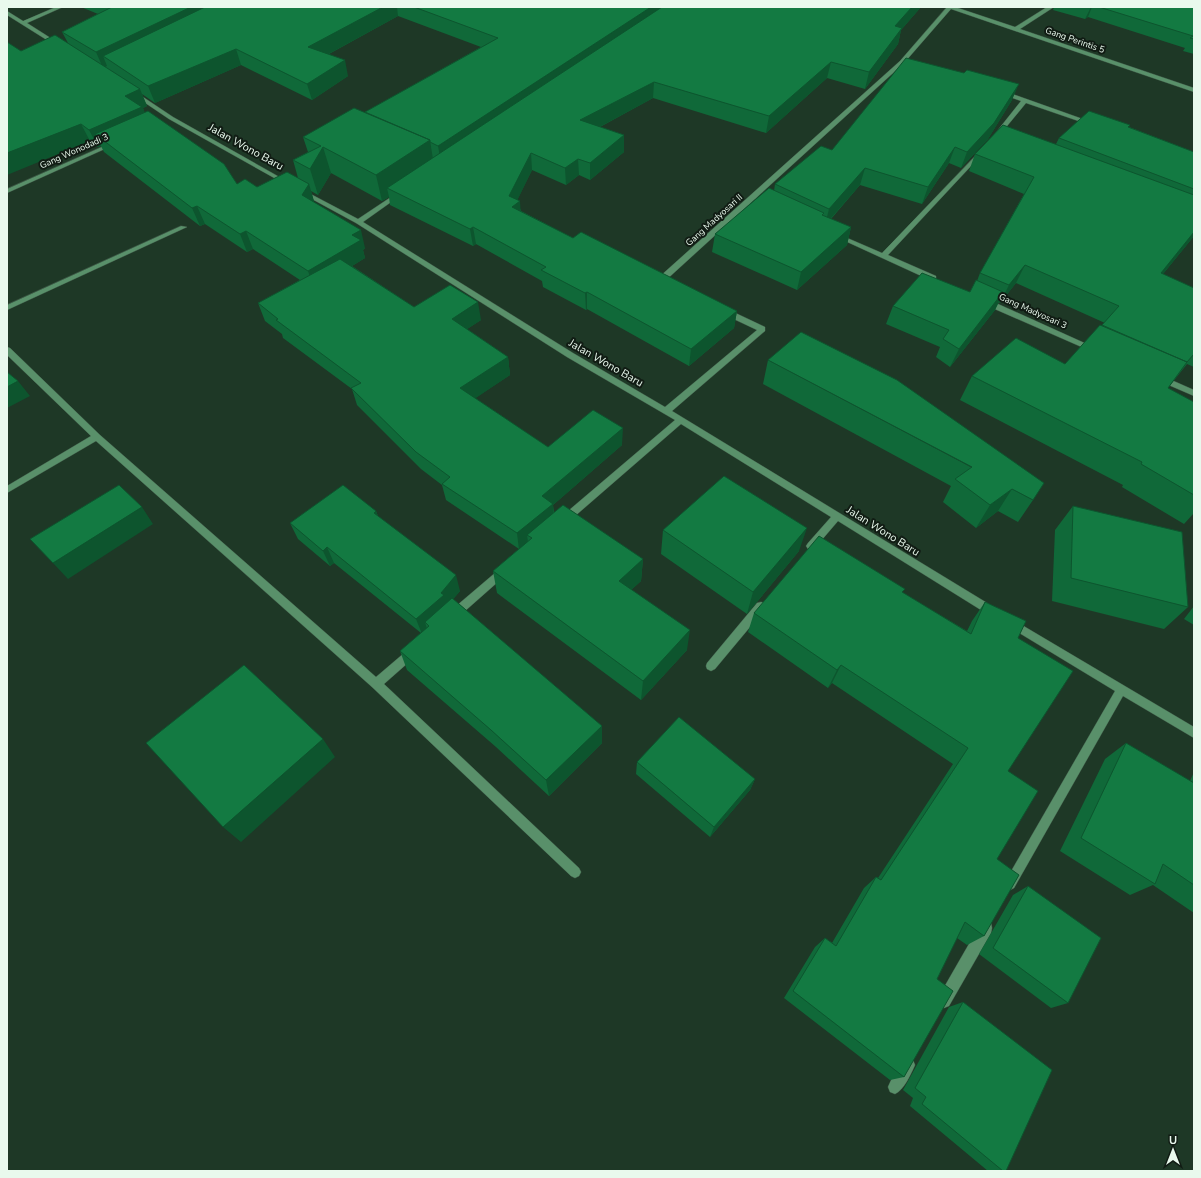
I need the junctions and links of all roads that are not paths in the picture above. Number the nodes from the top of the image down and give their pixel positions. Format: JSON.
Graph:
{"nodes":[{"id":1,"x":60,"y":7,"type":"edge"},
{"id":2,"x":950,"y":7,"type":"edge"},
{"id":3,"x":1051,"y":7,"type":"edge"},
{"id":4,"x":7,"y":13,"type":"edge"},
{"id":5,"x":22,"y":23,"type":"junction"},
{"id":6,"x":1016,"y":29,"type":"junction"},
{"id":7,"x":69,"y":51,"type":"edge"},
{"id":8,"x":902,"y":62,"type":"junction"},
{"id":9,"x":909,"y":64,"type":"edge"},
{"id":10,"x":127,"y":89,"type":"edge"},
{"id":11,"x":1194,"y":90,"type":"edge"},
{"id":12,"x":996,"y":91,"type":"edge"},
{"id":13,"x":1025,"y":100,"type":"junction"},
{"id":14,"x":1099,"y":126,"type":"edge"},
{"id":15,"x":995,"y":137,"type":"junction"},
{"id":16,"x":121,"y":140,"type":"edge"},
{"id":17,"x":1003,"y":140,"type":"edge"},
{"id":18,"x":7,"y":191,"type":"edge"},
{"id":19,"x":402,"y":192,"type":"edge"},
{"id":20,"x":358,"y":222,"type":"junction"},
{"id":21,"x":183,"y":227,"type":"dead end"},
{"id":22,"x":826,"y":230,"type":"edge"},
{"id":23,"x":883,"y":256,"type":"junction"},
{"id":24,"x":941,"y":282,"type":"edge"},
{"id":25,"x":673,"y":288,"type":"edge"},
{"id":26,"x":977,"y":298,"type":"edge"},
{"id":27,"x":714,"y":307,"type":"edge"},
{"id":28,"x":7,"y":308,"type":"edge"},
{"id":29,"x":7,"y":350,"type":"edge"},
{"id":30,"x":1107,"y":355,"type":"edge"},
{"id":31,"x":1151,"y":374,"type":"edge"},
{"id":32,"x":1194,"y":393,"type":"edge"},
{"id":33,"x":666,"y":411,"type":"junction"},
{"id":34,"x":681,"y":420,"type":"junction"},
{"id":35,"x":97,"y":437,"type":"junction"},
{"id":36,"x":7,"y":490,"type":"edge"},
{"id":37,"x":837,"y":516,"type":"junction"},
{"id":38,"x":555,"y":527,"type":"edge"},
{"id":39,"x":807,"y":552,"type":"edge"},
{"id":40,"x":513,"y":563,"type":"edge"},
{"id":41,"x":766,"y":600,"type":"edge"},
{"id":42,"x":443,"y":624,"type":"edge"},
{"id":43,"x":421,"y":644,"type":"edge"},
{"id":44,"x":711,"y":666,"type":"dead end"},
{"id":45,"x":376,"y":684,"type":"junction"},
{"id":46,"x":1121,"y":690,"type":"junction"},
{"id":47,"x":1194,"y":733,"type":"edge"},
{"id":48,"x":575,"y":872,"type":"dead end"},
{"id":49,"x":1004,"y":895,"type":"edge"},
{"id":50,"x":992,"y":916,"type":"edge"},
{"id":51,"x":938,"y":1012,"type":"edge"},
{"id":52,"x":915,"y":1053,"type":"edge"},
{"id":53,"x":895,"y":1087,"type":"edge"}],
"edges":[{"from":1,"to":5,"type":"street"},
{"from":2,"to":6,"type":"street","name":"Gang Perintis 5"},
{"from":2,"to":8,"type":"street","name":"Gang Madyosari II"},
{"from":3,"to":6,"type":"street"},
{"from":4,"to":5,"type":"street"},
{"from":5,"to":7,"type":"street"},
{"from":6,"to":11,"type":"street","name":"Gang Perintis 5"},
{"from":8,"to":9,"type":"street"},
{"from":8,"to":25,"type":"street","name":"Gang Madyosari II"},
{"from":10,"to":20,"type":"street","name":"Jalan Wono Baru"},
{"from":12,"to":13,"type":"street"},
{"from":13,"to":14,"type":"street"},
{"from":13,"to":15,"type":"street"},
{"from":15,"to":17,"type":"street"},
{"from":15,"to":23,"type":"street"},
{"from":16,"to":18,"type":"street","name":"Gang Wonodadi 3"},
{"from":19,"to":20,"type":"street"},
{"from":20,"to":33,"type":"street","name":"Jalan Wono Baru"},
{"from":21,"to":28,"type":"street"},
{"from":22,"to":23,"type":"street"},
{"from":23,"to":24,"type":"street"},
{"from":26,"to":30,"type":"street","name":"Gang Madyosari 3"},
{"from":27,"to":33,"type":"street"},
{"from":29,"to":35,"type":"street"},
{"from":31,"to":32,"type":"street"},
{"from":33,"to":34,"type":"street","name":"Jalan Wono Baru"},
{"from":34,"to":37,"type":"street","name":"Jalan Wono Baru"},
{"from":34,"to":38,"type":"street"},
{"from":35,"to":36,"type":"street"},
{"from":35,"to":45,"type":"street"},
{"from":37,"to":39,"type":"street"},
{"from":37,"to":46,"type":"street","name":"Jalan Wono Baru"},
{"from":40,"to":42,"type":"street"},
{"from":41,"to":44,"type":"street"},
{"from":43,"to":45,"type":"street"},
{"from":45,"to":48,"type":"street"},
{"from":46,"to":47,"type":"street","name":"Jalan Wono Baru"},
{"from":46,"to":49,"type":"street"},
{"from":50,"to":51,"type":"street"},
{"from":52,"to":53,"type":"street"}]}
